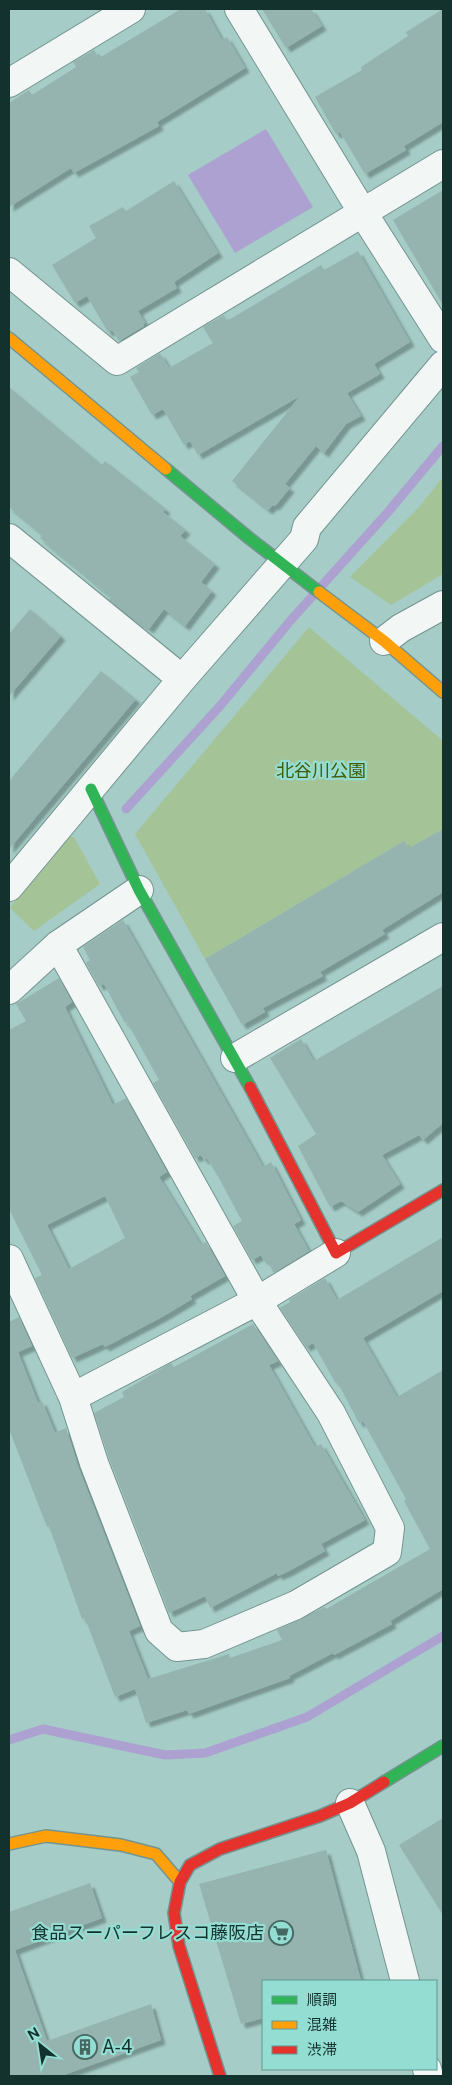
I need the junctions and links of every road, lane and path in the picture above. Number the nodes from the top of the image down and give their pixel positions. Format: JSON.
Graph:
{"nodes":[{"id":1,"x":131,"y":9,"type":"edge"},
{"id":2,"x":240,"y":9,"type":"edge"},
{"id":3,"x":9,"y":82,"type":"edge"},
{"id":4,"x":443,"y":164,"type":"edge"},
{"id":5,"x":363,"y":213,"type":"junction"},
{"id":6,"x":9,"y":272,"type":"edge"},
{"id":7,"x":9,"y":338,"type":"edge"},
{"id":8,"x":443,"y":339,"type":"edge"},
{"id":9,"x":443,"y":365,"type":"edge"},
{"id":10,"x":9,"y":538,"type":"edge"},
{"id":11,"x":289,"y":569,"type":"junction"},
{"id":12,"x":443,"y":605,"type":"edge"},
{"id":13,"x":384,"y":641,"type":"junction"},
{"id":14,"x":182,"y":679,"type":"junction"},
{"id":15,"x":443,"y":692,"type":"edge"},
{"id":16,"x":91,"y":789,"type":"junction"},
{"id":17,"x":9,"y":887,"type":"edge"},
{"id":18,"x":139,"y":890,"type":"junction"},
{"id":19,"x":443,"y":937,"type":"edge"},
{"id":20,"x":58,"y":945,"type":"junction"},
{"id":21,"x":9,"y":990,"type":"edge"},
{"id":22,"x":235,"y":1058,"type":"junction"},
{"id":23,"x":443,"y":1190,"type":"edge"},
{"id":24,"x":336,"y":1253,"type":"junction"},
{"id":25,"x":9,"y":1259,"type":"edge"},
{"id":26,"x":256,"y":1301,"type":"junction"},
{"id":27,"x":73,"y":1397,"type":"junction"},
{"id":28,"x":443,"y":1746,"type":"edge"},
{"id":29,"x":350,"y":1803,"type":"junction"},
{"id":30,"x":9,"y":1844,"type":"edge"},
{"id":31,"x":180,"y":1882,"type":"junction"},
{"id":32,"x":405,"y":1980,"type":"edge"},
{"id":33,"x":220,"y":2076,"type":"edge"}],
"edges":[{"from":1,"to":3,"type":"street"},
{"from":2,"to":5,"type":"street"},
{"from":4,"to":5,"type":"street"},
{"from":5,"to":6,"type":"street"},
{"from":5,"to":8,"type":"street"},
{"from":7,"to":11,"type":"street"},
{"from":9,"to":11,"type":"street"},
{"from":10,"to":14,"type":"street"},
{"from":11,"to":13,"type":"street"},
{"from":11,"to":14,"type":"street"},
{"from":12,"to":13,"type":"street"},
{"from":13,"to":15,"type":"street"},
{"from":14,"to":16,"type":"street"},
{"from":16,"to":17,"type":"street"},
{"from":16,"to":18,"type":"street"},
{"from":18,"to":20,"type":"street"},
{"from":18,"to":22,"type":"street"},
{"from":19,"to":22,"type":"street"},
{"from":20,"to":21,"type":"street"},
{"from":20,"to":26,"type":"street"},
{"from":22,"to":24,"type":"street"},
{"from":23,"to":24,"type":"street"},
{"from":24,"to":26,"type":"street"},
{"from":25,"to":27,"type":"street"},
{"from":26,"to":27,"type":"street"},
{"from":26,"to":27,"type":"street"},
{"from":28,"to":29,"type":"street"},
{"from":29,"to":31,"type":"street"},
{"from":29,"to":32,"type":"street"},
{"from":30,"to":31,"type":"street"},
{"from":31,"to":33,"type":"street"}]}
